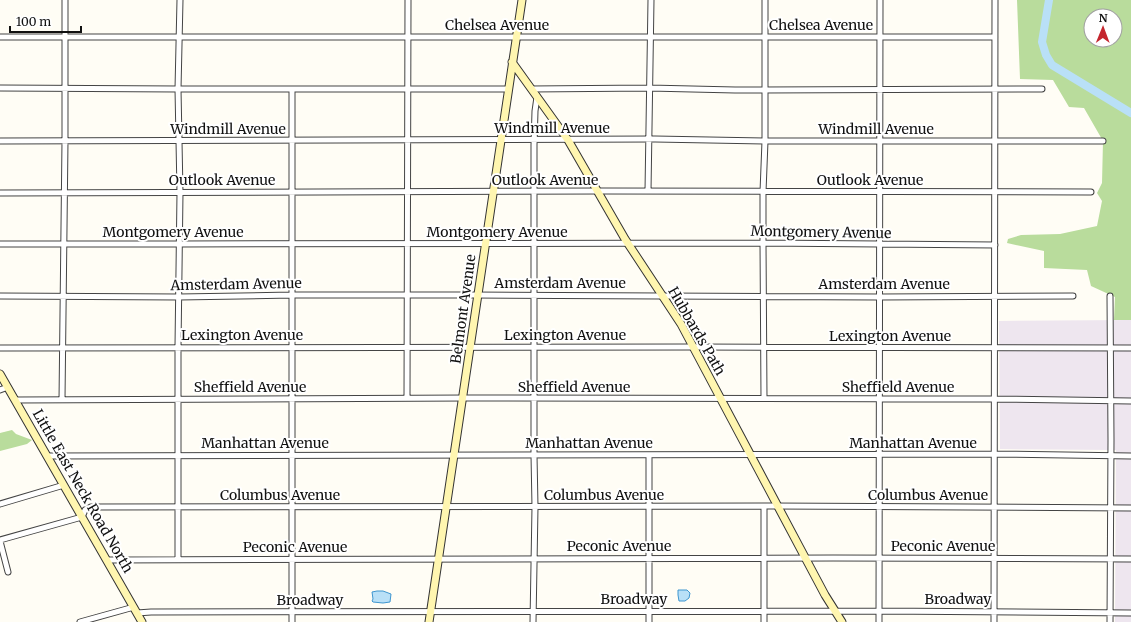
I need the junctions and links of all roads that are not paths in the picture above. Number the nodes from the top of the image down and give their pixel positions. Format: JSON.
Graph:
{"nodes":[{"id":1,"x":65,"y":0,"type":"edge"},
{"id":2,"x":180,"y":0,"type":"edge"},
{"id":3,"x":408,"y":0,"type":"edge"},
{"id":4,"x":522,"y":0,"type":"edge"},
{"id":5,"x":651,"y":0,"type":"edge"},
{"id":6,"x":765,"y":0,"type":"edge"},
{"id":7,"x":880,"y":0,"type":"edge"},
{"id":8,"x":995,"y":0,"type":"edge"},
{"id":9,"x":0,"y":37,"type":"edge"},
{"id":10,"x":64,"y":37,"type":"junction"},
{"id":11,"x":179,"y":37,"type":"junction"},
{"id":12,"x":407,"y":37,"type":"junction"},
{"id":13,"x":516,"y":37,"type":"junction"},
{"id":14,"x":765,"y":37,"type":"junction"},
{"id":15,"x":995,"y":37,"type":"junction"},
{"id":16,"x":650,"y":38,"type":"junction"},
{"id":17,"x":880,"y":38,"type":"junction"},
{"id":18,"x":512,"y":62,"type":"junction"},
{"id":19,"x":0,"y":88,"type":"edge"},
{"id":20,"x":64,"y":88,"type":"junction"},
{"id":21,"x":292,"y":88,"type":"junction"},
{"id":22,"x":649,"y":88,"type":"junction"},
{"id":23,"x":178,"y":89,"type":"junction"},
{"id":24,"x":407,"y":89,"type":"junction"},
{"id":25,"x":508,"y":89,"type":"junction"},
{"id":26,"x":531,"y":89,"type":"junction"},
{"id":27,"x":765,"y":89,"type":"junction"},
{"id":28,"x":880,"y":89,"type":"junction"},
{"id":29,"x":995,"y":89,"type":"junction"},
{"id":30,"x":1042,"y":89,"type":"dead end"},
{"id":31,"x":537,"y":97,"type":"junction"},
{"id":32,"x":179,"y":140,"type":"junction"},
{"id":33,"x":407,"y":140,"type":"junction"},
{"id":34,"x":500,"y":140,"type":"junction"},
{"id":35,"x":534,"y":140,"type":"junction"},
{"id":36,"x":568,"y":140,"type":"junction"},
{"id":37,"x":648,"y":140,"type":"junction"},
{"id":38,"x":0,"y":141,"type":"edge"},
{"id":39,"x":65,"y":141,"type":"junction"},
{"id":40,"x":292,"y":141,"type":"junction"},
{"id":41,"x":765,"y":141,"type":"junction"},
{"id":42,"x":880,"y":141,"type":"junction"},
{"id":43,"x":995,"y":141,"type":"junction"},
{"id":44,"x":1103,"y":141,"type":"dead end"},
{"id":45,"x":598,"y":191,"type":"junction"},
{"id":46,"x":648,"y":191,"type":"junction"},
{"id":47,"x":292,"y":192,"type":"junction"},
{"id":48,"x":407,"y":192,"type":"junction"},
{"id":49,"x":493,"y":192,"type":"junction"},
{"id":50,"x":534,"y":192,"type":"junction"},
{"id":51,"x":763,"y":192,"type":"junction"},
{"id":52,"x":1091,"y":192,"type":"dead end"},
{"id":53,"x":0,"y":193,"type":"edge"},
{"id":54,"x":64,"y":193,"type":"junction"},
{"id":55,"x":180,"y":193,"type":"junction"},
{"id":56,"x":880,"y":193,"type":"junction"},
{"id":57,"x":995,"y":193,"type":"junction"},
{"id":58,"x":64,"y":243,"type":"junction"},
{"id":59,"x":534,"y":243,"type":"junction"},
{"id":60,"x":763,"y":243,"type":"junction"},
{"id":61,"x":0,"y":244,"type":"edge"},
{"id":62,"x":180,"y":244,"type":"junction"},
{"id":63,"x":292,"y":244,"type":"junction"},
{"id":64,"x":407,"y":244,"type":"junction"},
{"id":65,"x":486,"y":244,"type":"junction"},
{"id":66,"x":628,"y":244,"type":"junction"},
{"id":67,"x":880,"y":244,"type":"junction"},
{"id":68,"x":995,"y":245,"type":"junction"},
{"id":69,"x":292,"y":295,"type":"junction"},
{"id":70,"x":407,"y":295,"type":"junction"},
{"id":71,"x":478,"y":295,"type":"junction"},
{"id":72,"x":534,"y":295,"type":"junction"},
{"id":73,"x":662,"y":295,"type":"junction"},
{"id":74,"x":763,"y":295,"type":"junction"},
{"id":75,"x":0,"y":296,"type":"edge"},
{"id":76,"x":64,"y":296,"type":"junction"},
{"id":77,"x":995,"y":296,"type":"junction"},
{"id":78,"x":1073,"y":296,"type":"dead end"},
{"id":79,"x":1110,"y":296,"type":"dead end"},
{"id":80,"x":179,"y":297,"type":"junction"},
{"id":81,"x":880,"y":297,"type":"junction"},
{"id":82,"x":178,"y":347,"type":"junction"},
{"id":83,"x":407,"y":347,"type":"junction"},
{"id":84,"x":470,"y":347,"type":"junction"},
{"id":85,"x":534,"y":347,"type":"junction"},
{"id":86,"x":693,"y":347,"type":"junction"},
{"id":87,"x":764,"y":347,"type":"junction"},
{"id":88,"x":0,"y":348,"type":"edge"},
{"id":89,"x":63,"y":348,"type":"junction"},
{"id":90,"x":292,"y":348,"type":"junction"},
{"id":91,"x":880,"y":348,"type":"junction"},
{"id":92,"x":995,"y":348,"type":"junction"},
{"id":93,"x":1110,"y":348,"type":"junction"},
{"id":94,"x":1131,"y":348,"type":"edge"},
{"id":95,"x":0,"y":374,"type":"edge"},
{"id":96,"x":8,"y":387,"type":"junction"},
{"id":97,"x":0,"y":390,"type":"edge"},
{"id":98,"x":407,"y":398,"type":"junction"},
{"id":99,"x":720,"y":398,"type":"junction"},
{"id":100,"x":764,"y":398,"type":"junction"},
{"id":101,"x":292,"y":399,"type":"junction"},
{"id":102,"x":462,"y":399,"type":"junction"},
{"id":103,"x":534,"y":399,"type":"junction"},
{"id":104,"x":879,"y":399,"type":"junction"},
{"id":105,"x":994,"y":399,"type":"junction"},
{"id":106,"x":16,"y":400,"type":"junction"},
{"id":107,"x":62,"y":400,"type":"junction"},
{"id":108,"x":178,"y":400,"type":"junction"},
{"id":109,"x":1110,"y":400,"type":"junction"},
{"id":110,"x":1131,"y":401,"type":"edge"},
{"id":111,"x":994,"y":454,"type":"junction"},
{"id":112,"x":454,"y":455,"type":"junction"},
{"id":113,"x":534,"y":455,"type":"junction"},
{"id":114,"x":649,"y":455,"type":"junction"},
{"id":115,"x":750,"y":455,"type":"junction"},
{"id":116,"x":879,"y":455,"type":"junction"},
{"id":117,"x":47,"y":456,"type":"junction"},
{"id":118,"x":178,"y":456,"type":"junction"},
{"id":119,"x":292,"y":456,"type":"junction"},
{"id":120,"x":1110,"y":456,"type":"junction"},
{"id":121,"x":1131,"y":456,"type":"edge"},
{"id":122,"x":64,"y":485,"type":"junction"},
{"id":123,"x":0,"y":504,"type":"edge"},
{"id":124,"x":764,"y":506,"type":"junction"},
{"id":125,"x":779,"y":506,"type":"junction"},
{"id":126,"x":177,"y":507,"type":"junction"},
{"id":127,"x":293,"y":507,"type":"junction"},
{"id":128,"x":446,"y":507,"type":"junction"},
{"id":129,"x":535,"y":507,"type":"junction"},
{"id":130,"x":650,"y":507,"type":"junction"},
{"id":131,"x":879,"y":507,"type":"junction"},
{"id":132,"x":994,"y":507,"type":"junction"},
{"id":133,"x":1110,"y":508,"type":"junction"},
{"id":134,"x":1131,"y":508,"type":"edge"},
{"id":135,"x":82,"y":517,"type":"junction"},
{"id":136,"x":0,"y":541,"type":"edge"},
{"id":137,"x":534,"y":558,"type":"junction"},
{"id":138,"x":764,"y":558,"type":"junction"},
{"id":139,"x":806,"y":558,"type":"junction"},
{"id":140,"x":879,"y":558,"type":"junction"},
{"id":141,"x":994,"y":558,"type":"junction"},
{"id":142,"x":293,"y":559,"type":"junction"},
{"id":143,"x":439,"y":559,"type":"junction"},
{"id":144,"x":649,"y":559,"type":"junction"},
{"id":145,"x":1110,"y":559,"type":"junction"},
{"id":146,"x":1131,"y":559,"type":"edge"},
{"id":147,"x":107,"y":560,"type":"junction"},
{"id":148,"x":178,"y":560,"type":"junction"},
{"id":149,"x":8,"y":572,"type":"dead end"},
{"id":150,"x":135,"y":610,"type":"junction"},
{"id":151,"x":533,"y":611,"type":"junction"},
{"id":152,"x":649,"y":611,"type":"junction"},
{"id":153,"x":764,"y":611,"type":"junction"},
{"id":154,"x":835,"y":611,"type":"junction"},
{"id":155,"x":879,"y":611,"type":"junction"},
{"id":156,"x":994,"y":611,"type":"junction"},
{"id":157,"x":293,"y":612,"type":"junction"},
{"id":158,"x":431,"y":612,"type":"junction"},
{"id":159,"x":1110,"y":613,"type":"junction"},
{"id":160,"x":1131,"y":613,"type":"edge"},
{"id":161,"x":80,"y":622,"type":"edge"},
{"id":162,"x":142,"y":622,"type":"edge"},
{"id":163,"x":292,"y":622,"type":"edge"},
{"id":164,"x":429,"y":622,"type":"edge"},
{"id":165,"x":533,"y":622,"type":"edge"},
{"id":166,"x":649,"y":622,"type":"edge"},
{"id":167,"x":764,"y":622,"type":"edge"},
{"id":168,"x":842,"y":622,"type":"edge"},
{"id":169,"x":879,"y":622,"type":"edge"},
{"id":170,"x":994,"y":622,"type":"edge"},
{"id":171,"x":1110,"y":622,"type":"edge"}],
"edges":[{"from":1,"to":10,"type":"street"},
{"from":2,"to":11,"type":"street"},
{"from":3,"to":12,"type":"street"},
{"from":4,"to":13,"type":"main road","name":"Belmont Avenue"},
{"from":5,"to":16,"type":"street"},
{"from":6,"to":14,"type":"street"},
{"from":7,"to":17,"type":"street"},
{"from":8,"to":15,"type":"street"},
{"from":9,"to":10,"type":"street","name":"Chelsea Avenue"},
{"from":10,"to":11,"type":"street","name":"Chelsea Avenue"},
{"from":10,"to":20,"type":"street"},
{"from":11,"to":12,"type":"street","name":"Chelsea Avenue"},
{"from":11,"to":23,"type":"street"},
{"from":12,"to":13,"type":"street","name":"Chelsea Avenue"},
{"from":12,"to":24,"type":"street"},
{"from":13,"to":16,"type":"street","name":"Chelsea Avenue"},
{"from":13,"to":18,"type":"main road","name":"Belmont Avenue"},
{"from":14,"to":16,"type":"street","name":"Chelsea Avenue"},
{"from":14,"to":17,"type":"street","name":"Chelsea Avenue"},
{"from":14,"to":27,"type":"street"},
{"from":15,"to":17,"type":"street","name":"Chelsea Avenue"},
{"from":15,"to":29,"type":"street"},
{"from":16,"to":22,"type":"street"},
{"from":17,"to":28,"type":"street"},
{"from":18,"to":25,"type":"main road","name":"Belmont Avenue"},
{"from":18,"to":26,"type":"main road","name":"Hubbards Path"},
{"from":19,"to":20,"type":"street"},
{"from":20,"to":23,"type":"street"},
{"from":20,"to":39,"type":"street"},
{"from":21,"to":23,"type":"street"},
{"from":21,"to":24,"type":"street"},
{"from":21,"to":40,"type":"street"},
{"from":22,"to":26,"type":"street"},
{"from":22,"to":27,"type":"street"},
{"from":22,"to":37,"type":"street"},
{"from":23,"to":32,"type":"street"},
{"from":24,"to":25,"type":"street"},
{"from":24,"to":33,"type":"street"},
{"from":25,"to":34,"type":"main road","name":"Belmont Avenue"},
{"from":26,"to":31,"type":"main road","name":"Hubbards Path"},
{"from":27,"to":28,"type":"street"},
{"from":27,"to":41,"type":"street"},
{"from":28,"to":29,"type":"street"},
{"from":28,"to":42,"type":"street"},
{"from":29,"to":30,"type":"street"},
{"from":29,"to":43,"type":"street"},
{"from":31,"to":35,"type":"street"},
{"from":31,"to":36,"type":"main road","name":"Hubbards Path"},
{"from":32,"to":39,"type":"street","name":"Windmill Avenue"},
{"from":32,"to":40,"type":"street","name":"Windmill Avenue"},
{"from":32,"to":55,"type":"street"},
{"from":33,"to":34,"type":"street","name":"Windmill Avenue"},
{"from":33,"to":40,"type":"street","name":"Windmill Avenue"},
{"from":33,"to":48,"type":"street"},
{"from":34,"to":35,"type":"street","name":"Windmill Avenue"},
{"from":34,"to":49,"type":"main road","name":"Belmont Avenue"},
{"from":35,"to":36,"type":"street","name":"Windmill Avenue"},
{"from":35,"to":50,"type":"street"},
{"from":36,"to":37,"type":"street","name":"Windmill Avenue"},
{"from":36,"to":45,"type":"main road","name":"Hubbards Path"},
{"from":37,"to":41,"type":"street","name":"Windmill Avenue"},
{"from":37,"to":46,"type":"street"},
{"from":38,"to":39,"type":"street","name":"Windmill Avenue"},
{"from":39,"to":54,"type":"street"},
{"from":40,"to":47,"type":"street"},
{"from":41,"to":42,"type":"street","name":"Windmill Avenue"},
{"from":41,"to":51,"type":"street"},
{"from":42,"to":43,"type":"street","name":"Windmill Avenue"},
{"from":42,"to":56,"type":"street"},
{"from":43,"to":44,"type":"street","name":"Windmill Avenue"},
{"from":43,"to":57,"type":"street"},
{"from":45,"to":46,"type":"street","name":"Outlook Avenue"},
{"from":45,"to":50,"type":"street","name":"Outlook Avenue"},
{"from":45,"to":66,"type":"main road","name":"Hubbards Path"},
{"from":46,"to":51,"type":"street","name":"Outlook Avenue"},
{"from":47,"to":48,"type":"street","name":"Outlook Avenue"},
{"from":47,"to":55,"type":"street","name":"Outlook Avenue"},
{"from":47,"to":63,"type":"street"},
{"from":48,"to":49,"type":"street","name":"Outlook Avenue"},
{"from":48,"to":64,"type":"street"},
{"from":49,"to":50,"type":"street","name":"Outlook Avenue"},
{"from":49,"to":65,"type":"main road","name":"Belmont Avenue"},
{"from":50,"to":59,"type":"street"},
{"from":51,"to":56,"type":"street","name":"Outlook Avenue"},
{"from":51,"to":60,"type":"street"},
{"from":52,"to":57,"type":"street","name":"Outlook Avenue"},
{"from":53,"to":54,"type":"street","name":"Outlook Avenue"},
{"from":54,"to":55,"type":"street","name":"Outlook Avenue"},
{"from":54,"to":58,"type":"street"},
{"from":55,"to":62,"type":"street"},
{"from":56,"to":57,"type":"street","name":"Outlook Avenue"},
{"from":56,"to":67,"type":"street"},
{"from":57,"to":68,"type":"street"},
{"from":58,"to":61,"type":"street","name":"Montgomery Avenue"},
{"from":58,"to":62,"type":"street","name":"Montgomery Avenue"},
{"from":58,"to":76,"type":"street"},
{"from":59,"to":65,"type":"street","name":"Montgomery Avenue"},
{"from":59,"to":66,"type":"street","name":"Montgomery Avenue"},
{"from":59,"to":72,"type":"street"},
{"from":60,"to":66,"type":"street","name":"Montgomery Avenue"},
{"from":60,"to":67,"type":"street","name":"Montgomery Avenue"},
{"from":60,"to":74,"type":"street"},
{"from":62,"to":63,"type":"street","name":"Montgomery Avenue"},
{"from":62,"to":80,"type":"street"},
{"from":63,"to":64,"type":"street","name":"Montgomery Avenue"},
{"from":63,"to":69,"type":"street"},
{"from":64,"to":65,"type":"street","name":"Montgomery Avenue"},
{"from":64,"to":70,"type":"street"},
{"from":65,"to":71,"type":"main road","name":"Belmont Avenue"},
{"from":66,"to":73,"type":"main road","name":"Hubbards Path"},
{"from":67,"to":68,"type":"street","name":"Montgomery Avenue"},
{"from":67,"to":81,"type":"street"},
{"from":68,"to":77,"type":"street"},
{"from":69,"to":70,"type":"street","name":"Amsterdam Avenue"},
{"from":69,"to":80,"type":"street","name":"Amsterdam Avenue"},
{"from":69,"to":90,"type":"street"},
{"from":70,"to":71,"type":"street","name":"Amsterdam Avenue"},
{"from":70,"to":83,"type":"street"},
{"from":71,"to":72,"type":"street","name":"Amsterdam Avenue"},
{"from":71,"to":84,"type":"main road","name":"Belmont Avenue"},
{"from":72,"to":73,"type":"street","name":"Amsterdam Avenue"},
{"from":72,"to":85,"type":"street"},
{"from":73,"to":74,"type":"street","name":"Amsterdam Avenue"},
{"from":73,"to":86,"type":"main road","name":"Hubbards Path"},
{"from":74,"to":81,"type":"street","name":"Amsterdam Avenue"},
{"from":74,"to":87,"type":"street"},
{"from":75,"to":76,"type":"street","name":"Amsterdam Avenue"},
{"from":76,"to":80,"type":"street","name":"Amsterdam Avenue"},
{"from":76,"to":89,"type":"street"},
{"from":77,"to":78,"type":"street","name":"Amsterdam Avenue"},
{"from":77,"to":81,"type":"street","name":"Amsterdam Avenue"},
{"from":77,"to":92,"type":"street"},
{"from":79,"to":93,"type":"street"},
{"from":80,"to":82,"type":"street"},
{"from":81,"to":91,"type":"street"},
{"from":82,"to":89,"type":"street","name":"Lexington Avenue"},
{"from":82,"to":90,"type":"street","name":"Lexington Avenue"},
{"from":82,"to":108,"type":"street"},
{"from":83,"to":84,"type":"street","name":"Lexington Avenue"},
{"from":83,"to":90,"type":"street","name":"Lexington Avenue"},
{"from":83,"to":98,"type":"street"},
{"from":84,"to":85,"type":"street","name":"Lexington Avenue"},
{"from":84,"to":102,"type":"main road","name":"Belmont Avenue"},
{"from":85,"to":86,"type":"street","name":"Lexington Avenue"},
{"from":85,"to":103,"type":"street"},
{"from":86,"to":87,"type":"street","name":"Lexington Avenue"},
{"from":86,"to":99,"type":"main road","name":"Hubbards Path"},
{"from":87,"to":91,"type":"street","name":"Lexington Avenue"},
{"from":87,"to":100,"type":"street"},
{"from":88,"to":89,"type":"street","name":"Lexington Avenue"},
{"from":89,"to":107,"type":"street"},
{"from":90,"to":101,"type":"street"},
{"from":91,"to":92,"type":"street","name":"Lexington Avenue"},
{"from":91,"to":104,"type":"street"},
{"from":92,"to":93,"type":"street","name":"Lexington Avenue"},
{"from":92,"to":105,"type":"street"},
{"from":93,"to":94,"type":"street","name":"Lexington Avenue"},
{"from":93,"to":109,"type":"street"},
{"from":95,"to":96,"type":"main road","name":"Little East Neck Road North"},
{"from":96,"to":97,"type":"street"},
{"from":96,"to":106,"type":"main road","name":"Little East Neck Road North"},
{"from":98,"to":101,"type":"street","name":"Sheffield Avenue"},
{"from":98,"to":102,"type":"street","name":"Sheffield Avenue"},
{"from":99,"to":100,"type":"street","name":"Sheffield Avenue"},
{"from":99,"to":103,"type":"street","name":"Sheffield Avenue"},
{"from":99,"to":115,"type":"main road","name":"Hubbards Path"},
{"from":100,"to":104,"type":"street","name":"Sheffield Avenue"},
{"from":101,"to":108,"type":"street","name":"Sheffield Avenue"},
{"from":101,"to":119,"type":"street"},
{"from":102,"to":103,"type":"street","name":"Sheffield Avenue"},
{"from":102,"to":112,"type":"main road","name":"Belmont Avenue"},
{"from":103,"to":113,"type":"street"},
{"from":104,"to":105,"type":"street","name":"Sheffield Avenue"},
{"from":104,"to":116,"type":"street"},
{"from":105,"to":109,"type":"street","name":"Sheffield Avenue"},
{"from":105,"to":111,"type":"street"},
{"from":106,"to":107,"type":"street","name":"Sheffield Avenue"},
{"from":106,"to":117,"type":"main road","name":"Little East Neck Road North"},
{"from":107,"to":108,"type":"street","name":"Sheffield Avenue"},
{"from":108,"to":118,"type":"street"},
{"from":109,"to":110,"type":"street","name":"Sheffield Avenue"},
{"from":109,"to":120,"type":"street"},
{"from":111,"to":116,"type":"street","name":"Manhattan Avenue"},
{"from":111,"to":120,"type":"street","name":"Manhattan Avenue"},
{"from":111,"to":132,"type":"street"},
{"from":112,"to":113,"type":"street","name":"Manhattan Avenue"},
{"from":112,"to":119,"type":"street","name":"Manhattan Avenue"},
{"from":112,"to":128,"type":"main road","name":"Belmont Avenue"},
{"from":113,"to":114,"type":"street","name":"Manhattan Avenue"},
{"from":113,"to":129,"type":"street"},
{"from":114,"to":115,"type":"street","name":"Manhattan Avenue"},
{"from":114,"to":130,"type":"street"},
{"from":115,"to":116,"type":"street","name":"Manhattan Avenue"},
{"from":115,"to":125,"type":"main road","name":"Hubbards Path"},
{"from":116,"to":131,"type":"street"},
{"from":117,"to":118,"type":"street","name":"Manhattan Avenue"},
{"from":117,"to":122,"type":"main road","name":"Little East Neck Road North"},
{"from":118,"to":119,"type":"street","name":"Manhattan Avenue"},
{"from":118,"to":126,"type":"street"},
{"from":119,"to":127,"type":"street"},
{"from":120,"to":121,"type":"street","name":"Manhattan Avenue"},
{"from":120,"to":133,"type":"street"},
{"from":122,"to":123,"type":"street"},
{"from":122,"to":135,"type":"main road","name":"Little East Neck Road North"},
{"from":124,"to":125,"type":"street","name":"Columbus Avenue"},
{"from":124,"to":130,"type":"street","name":"Columbus Avenue"},
{"from":124,"to":138,"type":"street"},
{"from":125,"to":131,"type":"street","name":"Columbus Avenue"},
{"from":125,"to":139,"type":"main road","name":"Hubbards Path"},
{"from":126,"to":127,"type":"street","name":"Columbus Avenue"},
{"from":126,"to":135,"type":"street","name":"Columbus Avenue"},
{"from":126,"to":148,"type":"street"},
{"from":127,"to":128,"type":"street","name":"Columbus Avenue"},
{"from":127,"to":142,"type":"street"},
{"from":128,"to":129,"type":"street","name":"Columbus Avenue"},
{"from":128,"to":143,"type":"main road","name":"Belmont Avenue"},
{"from":129,"to":130,"type":"street","name":"Columbus Avenue"},
{"from":129,"to":137,"type":"street"},
{"from":130,"to":144,"type":"street"},
{"from":131,"to":132,"type":"street","name":"Columbus Avenue"},
{"from":131,"to":140,"type":"street"},
{"from":132,"to":133,"type":"street","name":"Columbus Avenue"},
{"from":132,"to":141,"type":"street"},
{"from":133,"to":134,"type":"street","name":"Columbus Avenue"},
{"from":133,"to":145,"type":"street"},
{"from":135,"to":136,"type":"street","name":"Columbus Avenue"},
{"from":135,"to":147,"type":"main road","name":"Little East Neck Road North"},
{"from":136,"to":149,"type":"street"},
{"from":137,"to":143,"type":"street","name":"Peconic Avenue"},
{"from":137,"to":144,"type":"street","name":"Peconic Avenue"},
{"from":137,"to":151,"type":"street"},
{"from":138,"to":139,"type":"street","name":"Peconic Avenue"},
{"from":138,"to":144,"type":"street","name":"Peconic Avenue"},
{"from":138,"to":153,"type":"street"},
{"from":139,"to":140,"type":"street","name":"Peconic Avenue"},
{"from":139,"to":154,"type":"main road","name":"Hubbards Path"},
{"from":140,"to":141,"type":"street","name":"Peconic Avenue"},
{"from":140,"to":155,"type":"street"},
{"from":141,"to":145,"type":"street","name":"Peconic Avenue"},
{"from":141,"to":156,"type":"street"},
{"from":142,"to":143,"type":"street","name":"Peconic Avenue"},
{"from":142,"to":148,"type":"street","name":"Peconic Avenue"},
{"from":142,"to":157,"type":"street"},
{"from":143,"to":158,"type":"main road","name":"Belmont Avenue"},
{"from":144,"to":152,"type":"street"},
{"from":145,"to":146,"type":"street","name":"Peconic Avenue"},
{"from":145,"to":159,"type":"street"},
{"from":147,"to":148,"type":"street","name":"Peconic Avenue"},
{"from":147,"to":150,"type":"main road","name":"Little East Neck Road North"},
{"from":150,"to":157,"type":"street","name":"Broadway"},
{"from":150,"to":161,"type":"street","name":"Broadway"},
{"from":150,"to":162,"type":"main road","name":"Little East Neck Road North"},
{"from":151,"to":152,"type":"street","name":"Broadway"},
{"from":151,"to":158,"type":"street","name":"Broadway"},
{"from":151,"to":165,"type":"street"},
{"from":152,"to":153,"type":"street","name":"Broadway"},
{"from":152,"to":166,"type":"street"},
{"from":153,"to":154,"type":"street","name":"Broadway"},
{"from":153,"to":167,"type":"street"},
{"from":154,"to":155,"type":"street","name":"Broadway"},
{"from":154,"to":168,"type":"main road","name":"Hubbards Path"},
{"from":155,"to":156,"type":"street","name":"Broadway"},
{"from":155,"to":169,"type":"street"},
{"from":156,"to":159,"type":"street","name":"Broadway"},
{"from":156,"to":170,"type":"street"},
{"from":157,"to":158,"type":"street","name":"Broadway"},
{"from":157,"to":163,"type":"street"},
{"from":158,"to":164,"type":"main road","name":"Belmont Avenue"},
{"from":159,"to":160,"type":"street","name":"Broadway"},
{"from":159,"to":171,"type":"street"}]}
